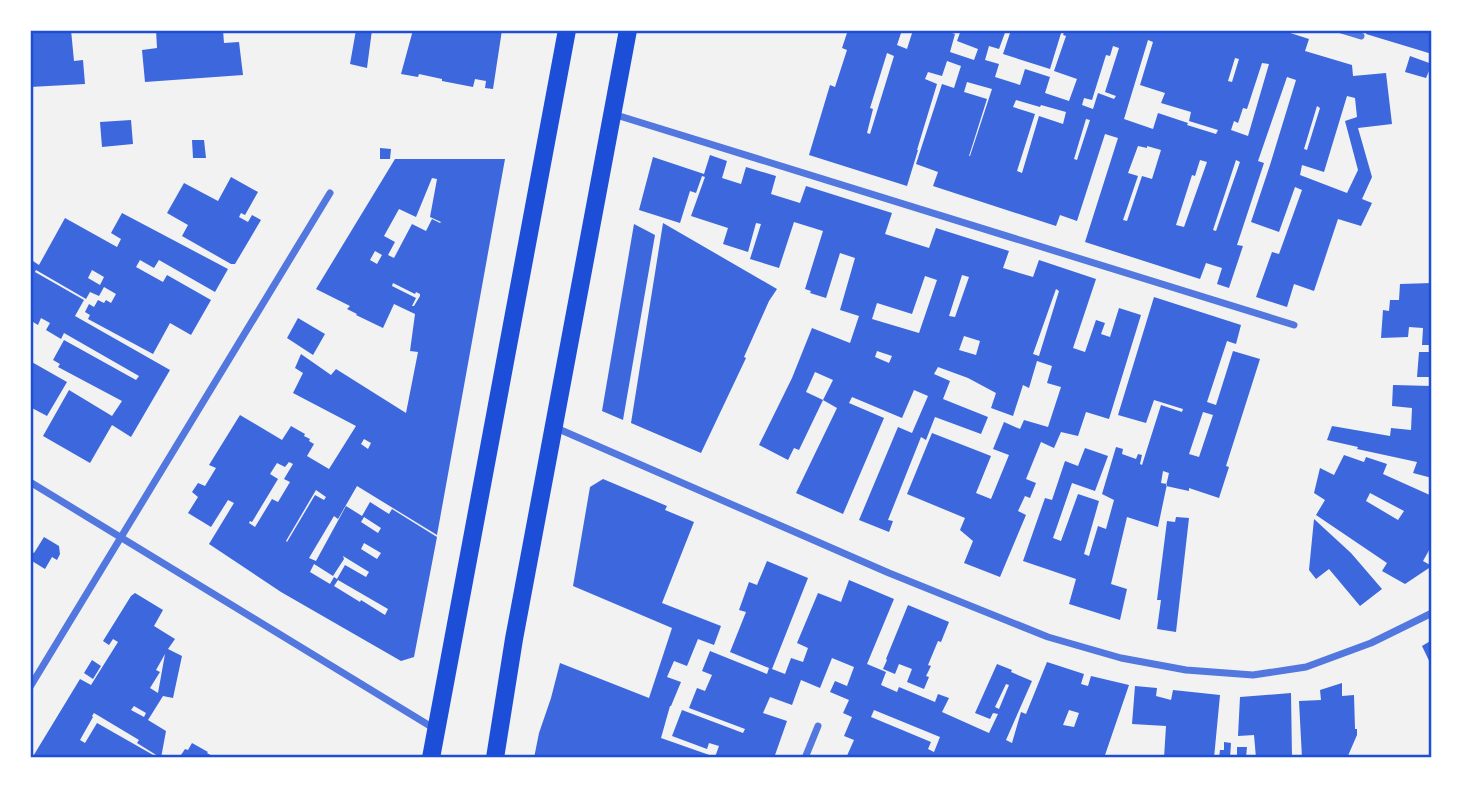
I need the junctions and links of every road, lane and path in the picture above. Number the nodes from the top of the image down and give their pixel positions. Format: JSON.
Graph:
{"nodes":[{"id":1,"x":567,"y":30,"type":"edge"},
{"id":2,"x":628,"y":30,"type":"edge"},
{"id":3,"x":1341,"y":30,"type":"edge"},
{"id":4,"x":1361,"y":36,"type":"dead end"},
{"id":5,"x":612,"y":114,"type":"junction"},
{"id":6,"x":330,"y":193,"type":"dead end"},
{"id":7,"x":1294,"y":325,"type":"dead end"},
{"id":8,"x":553,"y":427,"type":"junction"},
{"id":9,"x":30,"y":482,"type":"edge"},
{"id":10,"x":121,"y":537,"type":"junction"},
{"id":11,"x":1432,"y":613,"type":"edge"},
{"id":12,"x":30,"y":687,"type":"edge"},
{"id":13,"x":818,"y":726,"type":"dead end"},
{"id":14,"x":436,"y":730,"type":"junction"},
{"id":15,"x":430,"y":758,"type":"edge"},
{"id":16,"x":495,"y":758,"type":"edge"},
{"id":17,"x":805,"y":758,"type":"edge"}],
"edges":[{"from":1,"to":14,"type":"main road"},
{"from":2,"to":5,"type":"main road"},
{"from":3,"to":4,"type":"street"},
{"from":5,"to":7,"type":"street"},
{"from":5,"to":8,"type":"main road"},
{"from":6,"to":10,"type":"street"},
{"from":8,"to":11,"type":"street"},
{"from":8,"to":16,"type":"main road"},
{"from":9,"to":10,"type":"street"},
{"from":10,"to":12,"type":"street"},
{"from":10,"to":14,"type":"street"},
{"from":13,"to":17,"type":"street"},
{"from":14,"to":15,"type":"main road"}]}
